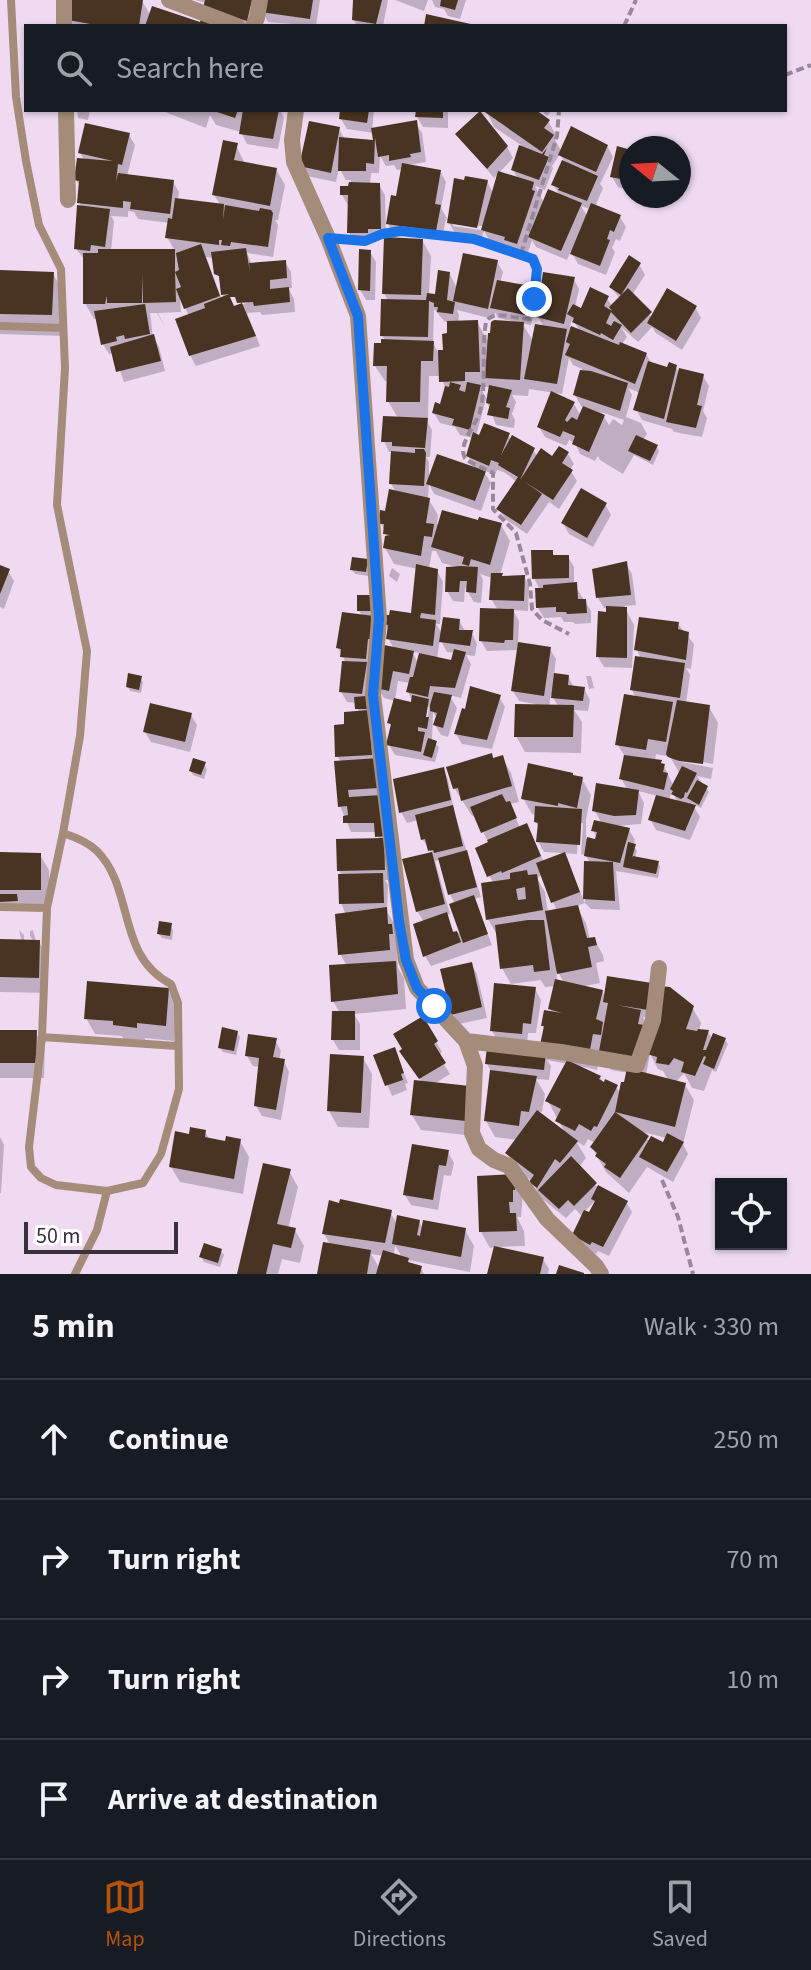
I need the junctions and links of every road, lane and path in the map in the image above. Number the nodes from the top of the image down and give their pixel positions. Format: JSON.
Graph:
{"nodes":[{"id":1,"x":11,"y":0,"type":"edge"},
{"id":2,"x":64,"y":0,"type":"edge"},
{"id":3,"x":169,"y":0,"type":"edge"},
{"id":4,"x":260,"y":0,"type":"edge"},
{"id":5,"x":636,"y":0,"type":"edge"},
{"id":6,"x":64,"y":24,"type":"edge"},
{"id":7,"x":232,"y":24,"type":"edge"},
{"id":8,"x":254,"y":24,"type":"edge"},
{"id":9,"x":625,"y":24,"type":"edge"},
{"id":10,"x":811,"y":65,"type":"edge"},
{"id":11,"x":787,"y":74,"type":"edge"},
{"id":12,"x":66,"y":112,"type":"edge"},
{"id":13,"x":296,"y":112,"type":"edge"},
{"id":14,"x":559,"y":112,"type":"edge"},
{"id":15,"x":68,"y":200,"type":"dead end"},
{"id":16,"x":328,"y":238,"type":"junction"},
{"id":17,"x":521,"y":254,"type":"junction"},
{"id":18,"x":0,"y":326,"type":"edge"},
{"id":19,"x":63,"y":328,"type":"junction"},
{"id":20,"x":569,"y":634,"type":"dead end"},
{"id":21,"x":63,"y":833,"type":"junction"},
{"id":22,"x":0,"y":907,"type":"edge"},
{"id":23,"x":47,"y":908,"type":"junction"},
{"id":24,"x":659,"y":968,"type":"dead end"},
{"id":25,"x":42,"y":1037,"type":"junction"},
{"id":26,"x":466,"y":1041,"type":"junction"},
{"id":27,"x":177,"y":1046,"type":"junction"},
{"id":28,"x":662,"y":1180,"type":"dead end"},
{"id":29,"x":107,"y":1191,"type":"junction"},
{"id":30,"x":75,"y":1274,"type":"edge"},
{"id":31,"x":601,"y":1274,"type":"edge"},
{"id":32,"x":693,"y":1274,"type":"edge"}],
"edges":[{"from":1,"to":19,"type":"lane"},
{"from":2,"to":6,"type":"street"},
{"from":3,"to":7,"type":"street"},
{"from":4,"to":8,"type":"street"},
{"from":5,"to":9,"type":"path"},
{"from":10,"to":11,"type":"path"},
{"from":12,"to":15,"type":"street"},
{"from":13,"to":16,"type":"street"},
{"from":14,"to":17,"type":"path"},
{"from":16,"to":17,"type":"path"},
{"from":16,"to":26,"type":"street"},
{"from":17,"to":20,"type":"path"},
{"from":18,"to":19,"type":"lane"},
{"from":19,"to":21,"type":"lane"},
{"from":21,"to":23,"type":"lane"},
{"from":21,"to":27,"type":"lane"},
{"from":22,"to":23,"type":"lane"},
{"from":23,"to":25,"type":"lane"},
{"from":24,"to":26,"type":"street"},
{"from":25,"to":27,"type":"lane"},
{"from":25,"to":29,"type":"lane"},
{"from":26,"to":31,"type":"street"},
{"from":27,"to":29,"type":"lane"},
{"from":28,"to":32,"type":"path"},
{"from":29,"to":30,"type":"lane"}]}
